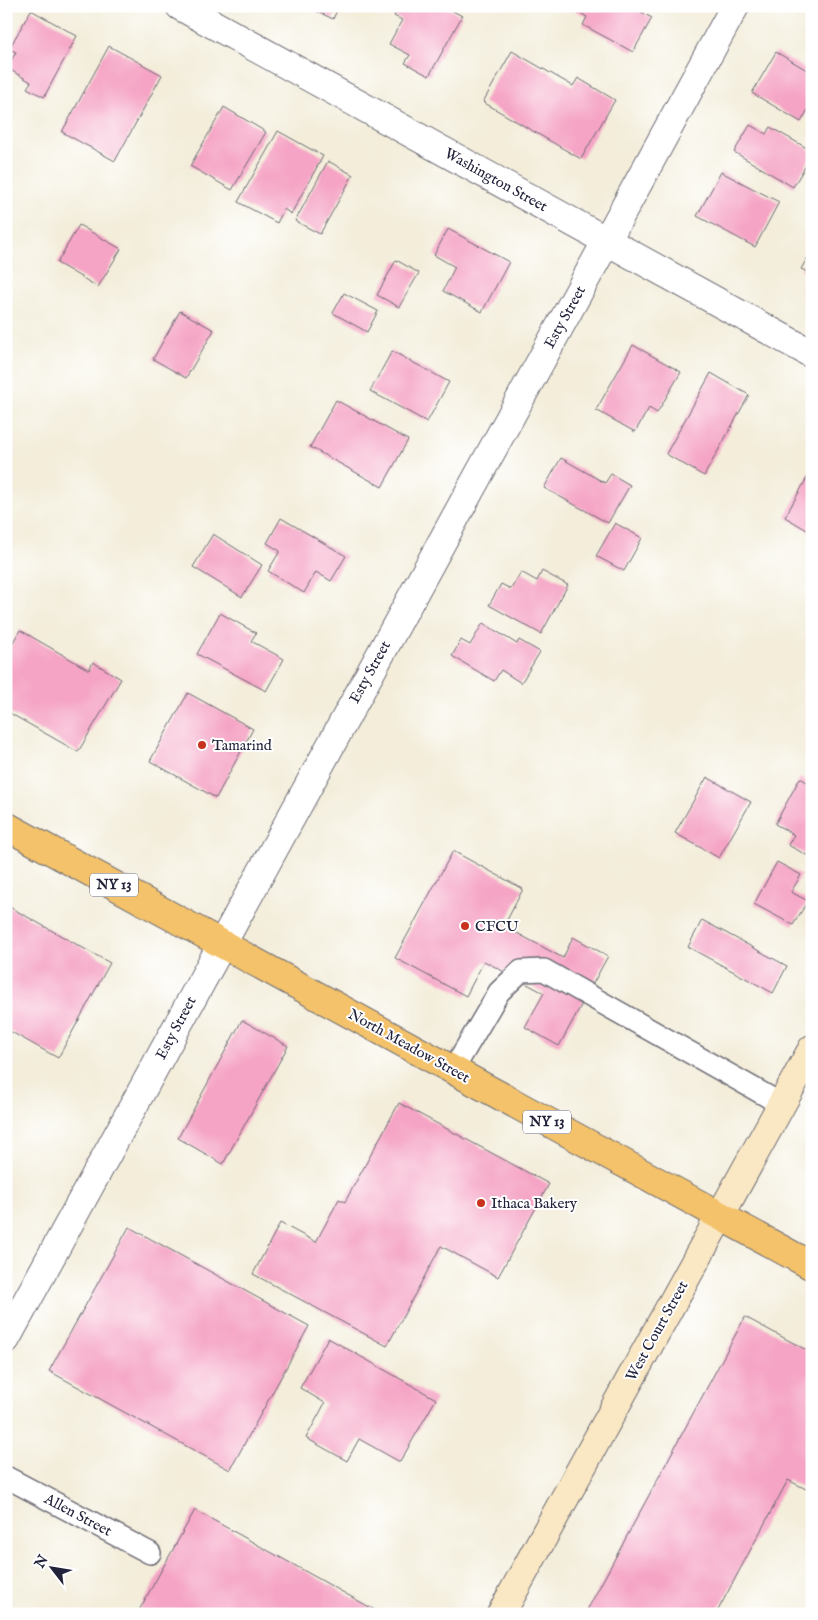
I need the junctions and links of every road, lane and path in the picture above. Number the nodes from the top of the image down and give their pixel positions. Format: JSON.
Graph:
{"nodes":[{"id":1,"x":180,"y":6,"type":"edge"},
{"id":2,"x":735,"y":6,"type":"edge"},
{"id":3,"x":607,"y":242,"type":"junction"},
{"id":4,"x":812,"y":354,"type":"edge"},
{"id":5,"x":6,"y":826,"type":"edge"},
{"id":6,"x":222,"y":944,"type":"junction"},
{"id":7,"x":812,"y":1048,"type":"edge"},
{"id":8,"x":453,"y":1070,"type":"junction"},
{"id":9,"x":781,"y":1104,"type":"junction"},
{"id":10,"x":720,"y":1216,"type":"junction"},
{"id":11,"x":812,"y":1266,"type":"edge"},
{"id":12,"x":6,"y":1339,"type":"edge"},
{"id":13,"x":6,"y":1477,"type":"edge"},
{"id":14,"x":150,"y":1553,"type":"dead end"},
{"id":15,"x":501,"y":1614,"type":"edge"}],
"edges":[{"from":1,"to":3,"type":"street","name":"Washington Street"},
{"from":2,"to":3,"type":"street","name":"Esty Street"},
{"from":3,"to":4,"type":"street","name":"Washington Street"},
{"from":3,"to":6,"type":"street","name":"Esty Street"},
{"from":5,"to":6,"type":"highway","name":"North Meadow Street","number":"NY 13"},
{"from":6,"to":8,"type":"highway","name":"North Meadow Street","number":"NY 13"},
{"from":6,"to":12,"type":"street","name":"Esty Street"},
{"from":7,"to":9,"type":"street","name":"West Court Street"},
{"from":8,"to":9,"type":"lane"},
{"from":8,"to":10,"type":"highway","name":"North Meadow Street","number":"NY 13"},
{"from":9,"to":10,"type":"street","name":"West Court Street"},
{"from":10,"to":11,"type":"highway","name":"North Meadow Street","number":"NY 13"},
{"from":10,"to":15,"type":"street","name":"West Court Street"},
{"from":13,"to":14,"type":"lane","name":"Allen Street"}]}
